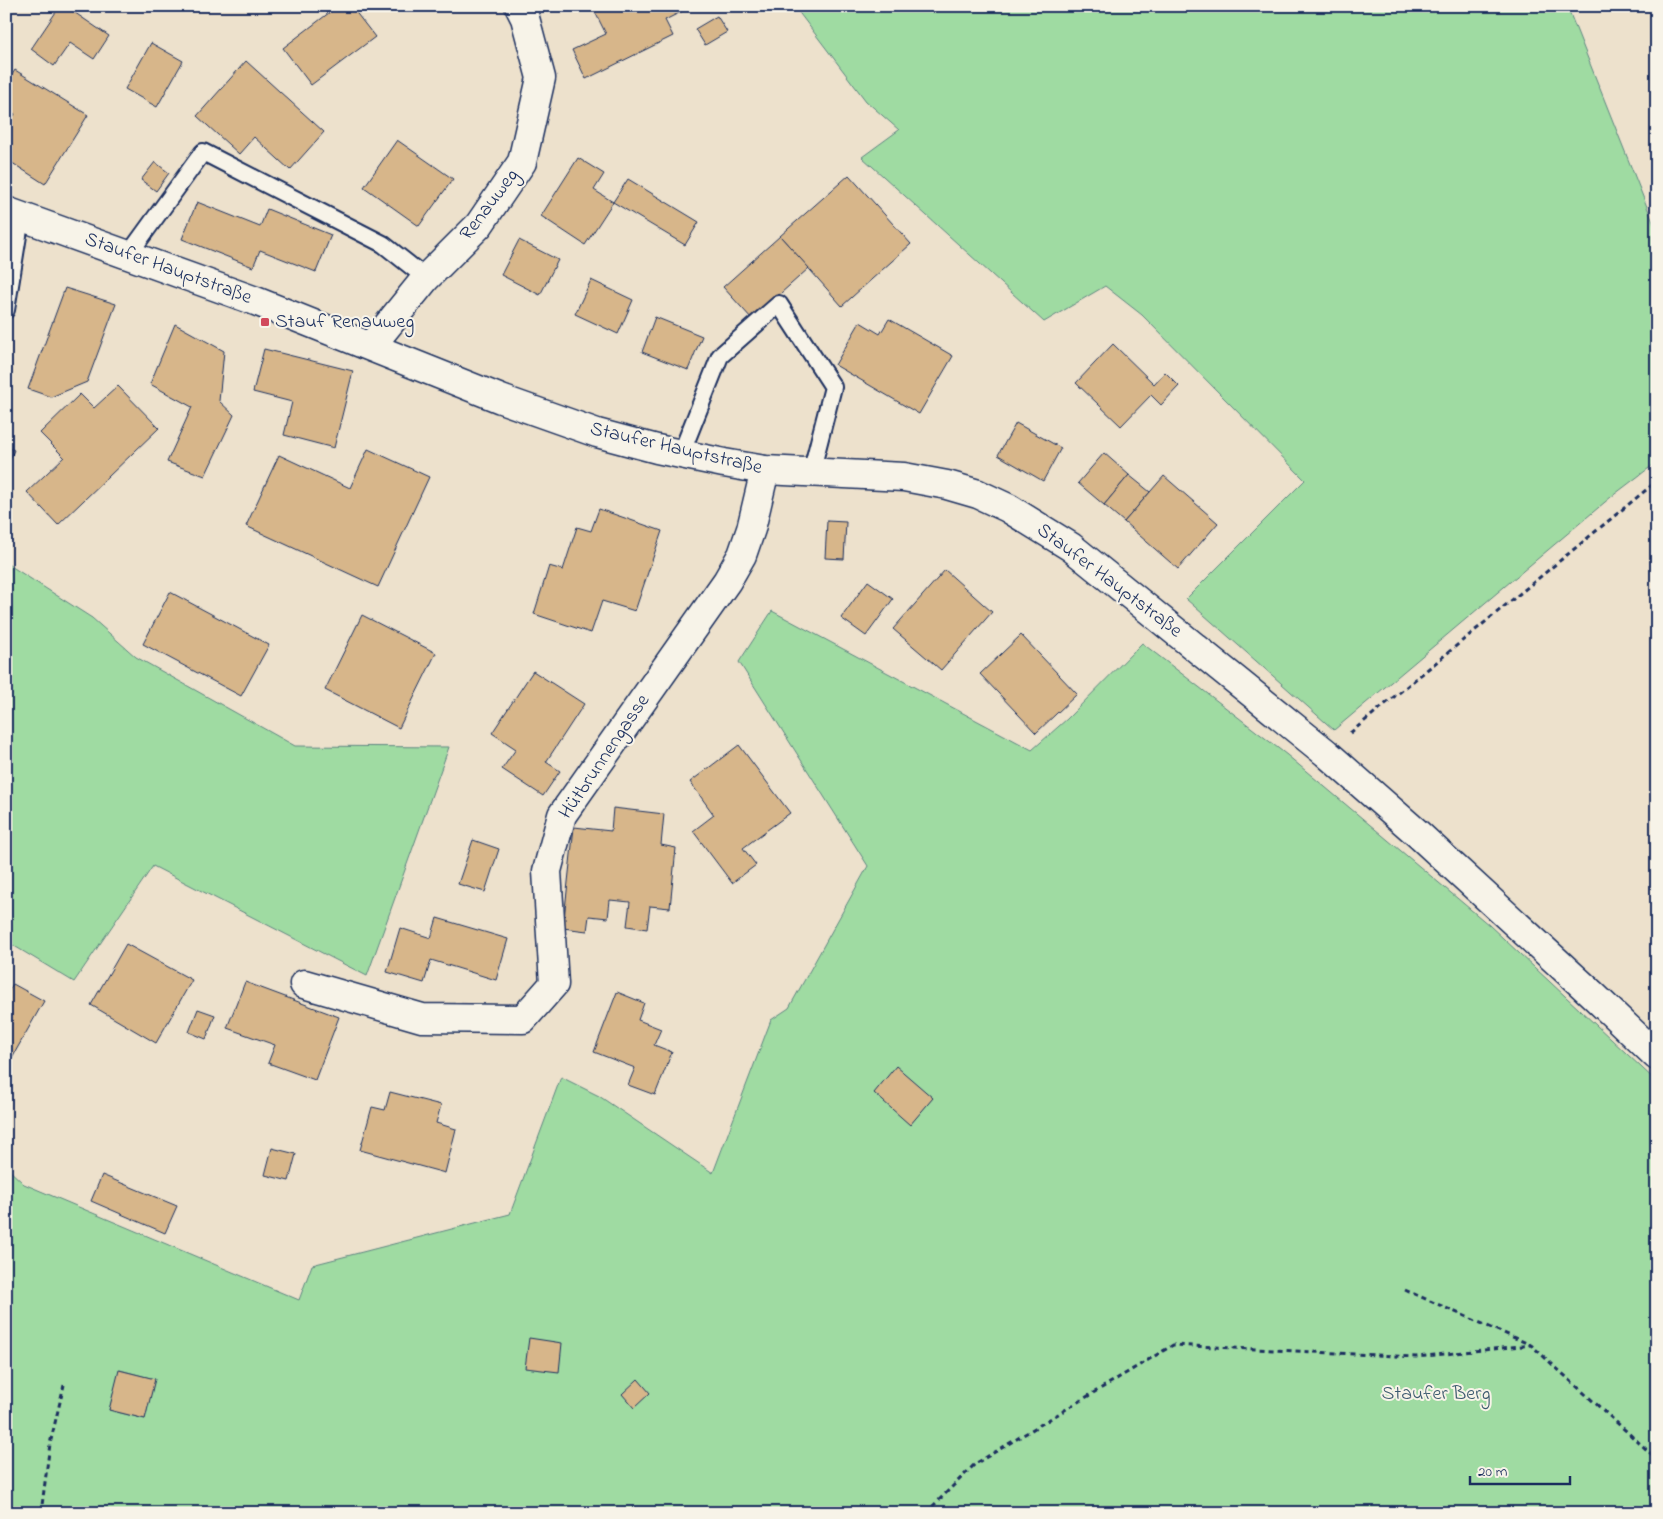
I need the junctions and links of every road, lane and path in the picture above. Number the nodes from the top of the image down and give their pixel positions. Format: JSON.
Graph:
{"nodes":[{"id":1,"x":519,"y":6,"type":"edge"},
{"id":2,"x":14,"y":214,"type":"edge"},
{"id":3,"x":128,"y":254,"type":"junction"},
{"id":4,"x":426,"y":278,"type":"junction"},
{"id":5,"x":6,"y":310,"type":"edge"},
{"id":6,"x":371,"y":346,"type":"junction"},
{"id":7,"x":681,"y":454,"type":"junction"},
{"id":8,"x":765,"y":470,"type":"junction"},
{"id":9,"x":811,"y":473,"type":"junction"},
{"id":10,"x":1657,"y":482,"type":"edge"},
{"id":11,"x":1326,"y":753,"type":"junction"},
{"id":12,"x":304,"y":984,"type":"dead end"},
{"id":13,"x":1657,"y":1056,"type":"edge"},
{"id":14,"x":1405,"y":1290,"type":"dead end"},
{"id":15,"x":1531,"y":1345,"type":"junction"},
{"id":16,"x":64,"y":1385,"type":"dead end"},
{"id":17,"x":1657,"y":1458,"type":"edge"},
{"id":18,"x":41,"y":1513,"type":"edge"},
{"id":19,"x":926,"y":1513,"type":"edge"}],
"edges":[{"from":1,"to":4,"type":"street","name":"Renauweg"},
{"from":2,"to":3,"type":"street","name":"Staufer Hauptstraße"},
{"from":2,"to":5,"type":"lane"},
{"from":3,"to":4,"type":"lane"},
{"from":3,"to":6,"type":"street","name":"Staufer Hauptstraße"},
{"from":4,"to":6,"type":"street","name":"Renauweg"},
{"from":6,"to":7,"type":"street","name":"Staufer Hauptstraße"},
{"from":7,"to":8,"type":"street","name":"Staufer Hauptstraße"},
{"from":7,"to":9,"type":"lane"},
{"from":8,"to":9,"type":"street","name":"Staufer Hauptstraße"},
{"from":8,"to":12,"type":"street","name":"Hütbrunnengasse"},
{"from":9,"to":11,"type":"street","name":"Staufer Hauptstraße"},
{"from":10,"to":11,"type":"path"},
{"from":11,"to":13,"type":"street","name":"Staufer Hauptstraße"},
{"from":14,"to":15,"type":"path"},
{"from":15,"to":17,"type":"path"},
{"from":15,"to":19,"type":"path"},
{"from":16,"to":18,"type":"path"}]}
